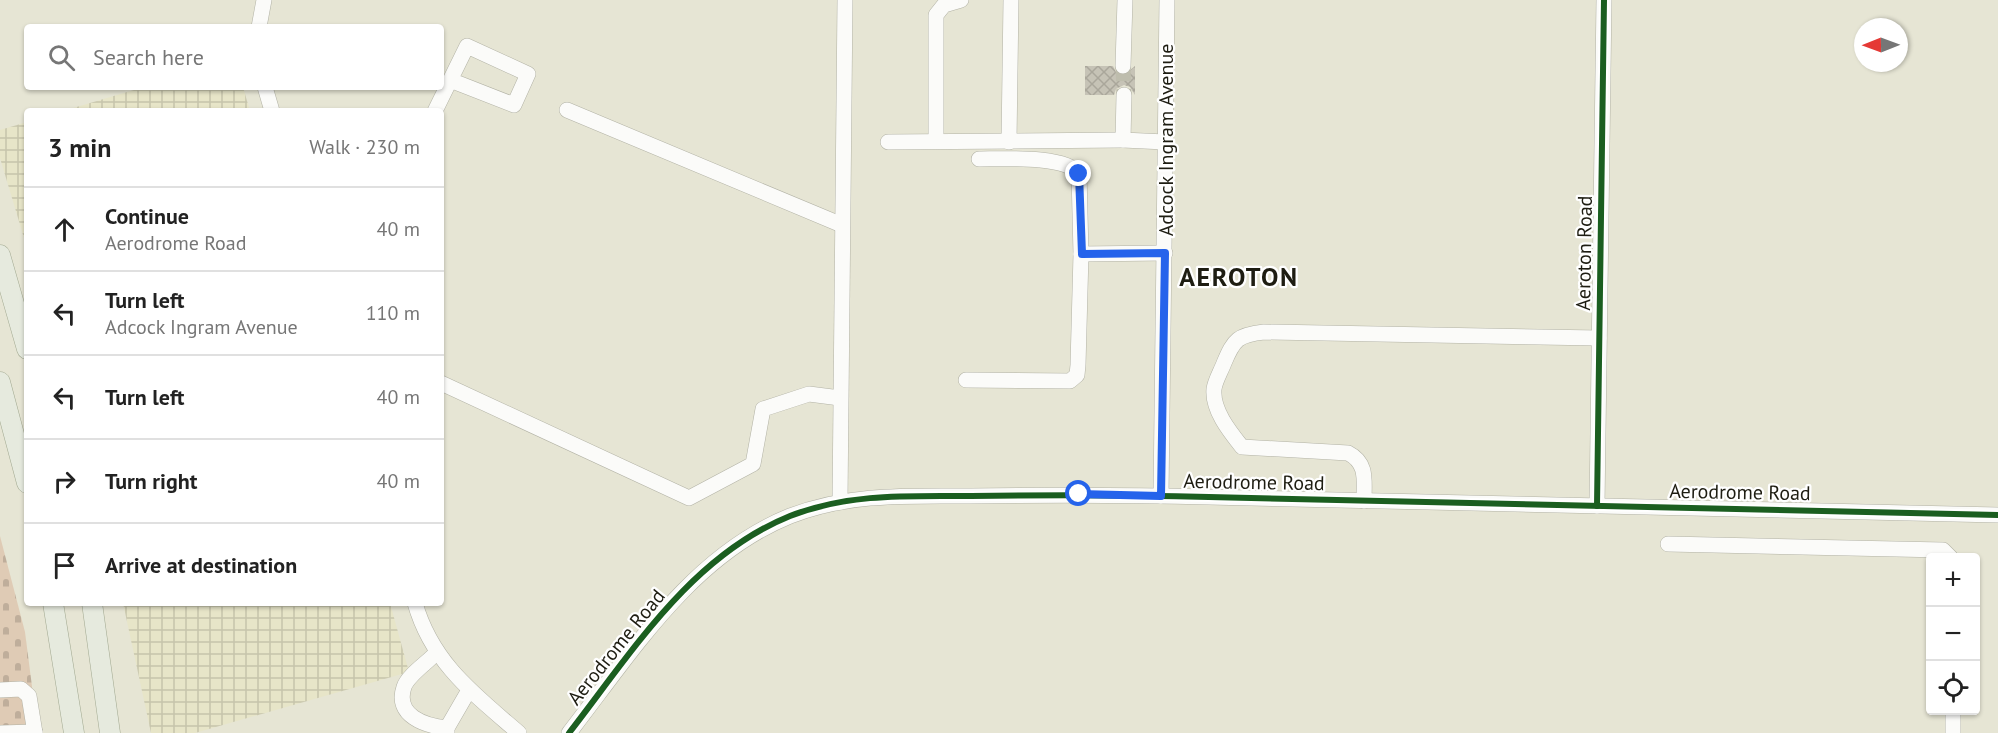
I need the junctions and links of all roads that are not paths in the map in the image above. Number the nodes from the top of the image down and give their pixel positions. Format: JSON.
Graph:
{"nodes":[{"id":1,"x":264,"y":0,"type":"edge"},
{"id":2,"x":845,"y":0,"type":"edge"},
{"id":3,"x":961,"y":0,"type":"edge"},
{"id":4,"x":1011,"y":0,"type":"edge"},
{"id":5,"x":1125,"y":0,"type":"edge"},
{"id":6,"x":1167,"y":0,"type":"edge"},
{"id":7,"x":1604,"y":0,"type":"edge"},
{"id":8,"x":260,"y":24,"type":"edge"},
{"id":9,"x":1123,"y":66,"type":"tunnel mouth"},
{"id":10,"x":450,"y":80,"type":"junction"},
{"id":11,"x":266,"y":90,"type":"edge"},
{"id":12,"x":1124,"y":95,"type":"tunnel mouth"},
{"id":13,"x":271,"y":108,"type":"edge"},
{"id":14,"x":436,"y":108,"type":"edge"},
{"id":15,"x":567,"y":110,"type":"dead end"},
{"id":16,"x":1123,"y":140,"type":"junction"},
{"id":17,"x":936,"y":141,"type":"junction"},
{"id":18,"x":888,"y":142,"type":"dead end"},
{"id":19,"x":1009,"y":142,"type":"junction"},
{"id":20,"x":1165,"y":142,"type":"junction"},
{"id":21,"x":979,"y":159,"type":"dead end"},
{"id":22,"x":842,"y":225,"type":"junction"},
{"id":23,"x":1165,"y":253,"type":"junction"},
{"id":24,"x":1082,"y":254,"type":"junction"},
{"id":25,"x":0,"y":255,"type":"edge"},
{"id":26,"x":1599,"y":338,"type":"junction"},
{"id":27,"x":24,"y":339,"type":"edge"},
{"id":28,"x":966,"y":380,"type":"dead end"},
{"id":29,"x":0,"y":382,"type":"edge"},
{"id":30,"x":444,"y":384,"type":"edge"},
{"id":31,"x":840,"y":398,"type":"junction"},
{"id":32,"x":24,"y":472,"type":"edge"},
{"id":33,"x":1161,"y":496,"type":"junction"},
{"id":34,"x":1364,"y":501,"type":"junction"},
{"id":35,"x":840,"y":502,"type":"junction"},
{"id":36,"x":1597,"y":506,"type":"junction"},
{"id":37,"x":1998,"y":515,"type":"edge"},
{"id":38,"x":1668,"y":544,"type":"dead end"},
{"id":39,"x":1946,"y":553,"type":"edge"},
{"id":40,"x":53,"y":606,"type":"edge"},
{"id":41,"x":92,"y":606,"type":"edge"},
{"id":42,"x":416,"y":606,"type":"edge"},
{"id":43,"x":436,"y":653,"type":"junction"},
{"id":44,"x":0,"y":690,"type":"edge"},
{"id":45,"x":469,"y":690,"type":"junction"},
{"id":46,"x":1953,"y":715,"type":"edge"},
{"id":47,"x":447,"y":730,"type":"edge"},
{"id":48,"x":35,"y":732,"type":"edge"},
{"id":49,"x":0,"y":733,"type":"edge"},
{"id":50,"x":74,"y":733,"type":"edge"},
{"id":51,"x":110,"y":733,"type":"edge"},
{"id":52,"x":519,"y":733,"type":"edge"},
{"id":53,"x":569,"y":733,"type":"edge"},
{"id":54,"x":1953,"y":733,"type":"edge"}],
"edges":[{"from":1,"to":8,"type":"street"},
{"from":2,"to":22,"type":"street"},
{"from":3,"to":17,"type":"street"},
{"from":4,"to":19,"type":"street"},
{"from":5,"to":9,"type":"street"},
{"from":6,"to":20,"type":"street","name":"Adcock Ingram Avenue"},
{"from":7,"to":26,"type":"street","name":"Aeroton Road"},
{"from":10,"to":10,"type":"street"},
{"from":10,"to":14,"type":"street"},
{"from":11,"to":13,"type":"street"},
{"from":12,"to":16,"type":"street"},
{"from":15,"to":22,"type":"street"},
{"from":16,"to":19,"type":"street"},
{"from":16,"to":20,"type":"street"},
{"from":17,"to":18,"type":"street"},
{"from":17,"to":19,"type":"street"},
{"from":20,"to":23,"type":"street","name":"Adcock Ingram Avenue"},
{"from":21,"to":24,"type":"street"},
{"from":22,"to":31,"type":"street"},
{"from":23,"to":24,"type":"street"},
{"from":23,"to":33,"type":"street","name":"Adcock Ingram Avenue"},
{"from":24,"to":28,"type":"street"},
{"from":25,"to":27,"type":"main road"},
{"from":26,"to":34,"type":"street"},
{"from":26,"to":36,"type":"street","name":"Aeroton Road"},
{"from":29,"to":32,"type":"main road"},
{"from":30,"to":31,"type":"street"},
{"from":31,"to":35,"type":"street"},
{"from":33,"to":34,"type":"street","name":"Aerodrome Road"},
{"from":33,"to":35,"type":"street","name":"Aerodrome Road"},
{"from":34,"to":36,"type":"street","name":"Aerodrome Road"},
{"from":35,"to":53,"type":"street","name":"Aerodrome Road"},
{"from":36,"to":37,"type":"street","name":"Aerodrome Road"},
{"from":38,"to":39,"type":"street"},
{"from":40,"to":50,"type":"main road"},
{"from":41,"to":51,"type":"main road"},
{"from":42,"to":43,"type":"street"},
{"from":43,"to":45,"type":"street"},
{"from":43,"to":47,"type":"street"},
{"from":44,"to":48,"type":"street"},
{"from":45,"to":47,"type":"street"},
{"from":45,"to":52,"type":"street"},
{"from":46,"to":54,"type":"street"},
{"from":48,"to":49,"type":"street"}]}
